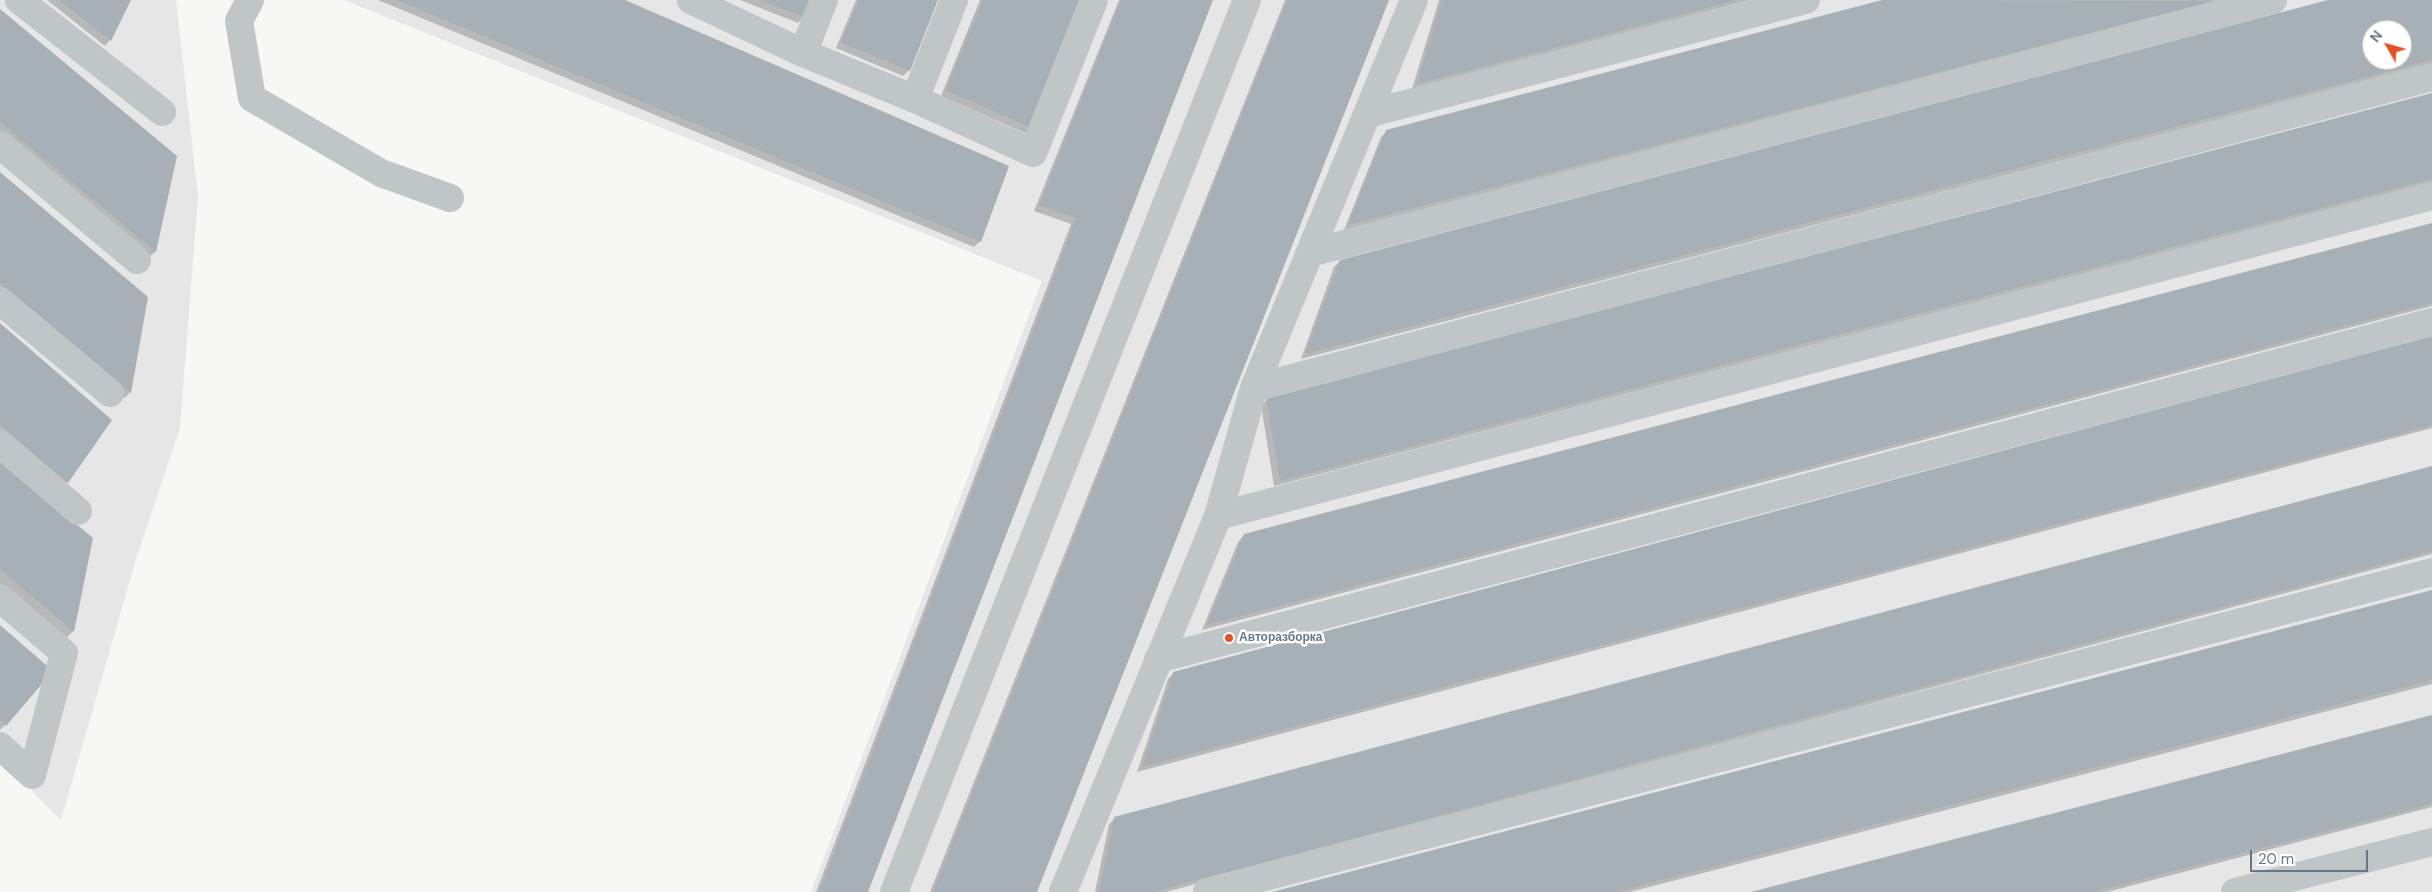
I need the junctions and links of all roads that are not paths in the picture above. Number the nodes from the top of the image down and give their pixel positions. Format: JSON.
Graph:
{"nodes":[{"id":1,"x":19,"y":0,"type":"edge"},
{"id":2,"x":250,"y":0,"type":"edge"},
{"id":3,"x":691,"y":0,"type":"edge"},
{"id":4,"x":824,"y":0,"type":"edge"},
{"id":5,"x":954,"y":0,"type":"edge"},
{"id":6,"x":1094,"y":0,"type":"edge"},
{"id":7,"x":1247,"y":0,"type":"edge"},
{"id":8,"x":1414,"y":0,"type":"edge"},
{"id":9,"x":1806,"y":0,"type":"edge"},
{"id":10,"x":2274,"y":0,"type":"edge"},
{"id":11,"x":803,"y":53,"type":"junction"},
{"id":12,"x":2432,"y":77,"type":"edge"},
{"id":13,"x":915,"y":99,"type":"junction"},
{"id":14,"x":162,"y":112,"type":"dead end"},
{"id":15,"x":1367,"y":114,"type":"junction"},
{"id":16,"x":0,"y":145,"type":"edge"},
{"id":17,"x":2432,"y":196,"type":"edge"},
{"id":18,"x":450,"y":198,"type":"dead end"},
{"id":19,"x":1310,"y":253,"type":"junction"},
{"id":20,"x":137,"y":260,"type":"dead end"},
{"id":21,"x":0,"y":301,"type":"edge"},
{"id":22,"x":2432,"y":322,"type":"edge"},
{"id":23,"x":1254,"y":388,"type":"junction"},
{"id":24,"x":110,"y":393,"type":"dead end"},
{"id":25,"x":0,"y":444,"type":"edge"},
{"id":26,"x":78,"y":511,"type":"dead end"},
{"id":27,"x":1218,"y":516,"type":"junction"},
{"id":28,"x":2432,"y":572,"type":"edge"},
{"id":29,"x":0,"y":598,"type":"edge"},
{"id":30,"x":1158,"y":659,"type":"junction"},
{"id":31,"x":0,"y":746,"type":"edge"},
{"id":32,"x":2432,"y":842,"type":"edge"},
{"id":33,"x":894,"y":892,"type":"edge"},
{"id":34,"x":1063,"y":892,"type":"edge"},
{"id":35,"x":1207,"y":892,"type":"edge"},
{"id":36,"x":2235,"y":892,"type":"edge"}],
"edges":[{"from":1,"to":14,"type":"lane"},
{"from":2,"to":18,"type":"lane"},
{"from":3,"to":11,"type":"lane"},
{"from":4,"to":11,"type":"lane"},
{"from":5,"to":13,"type":"lane"},
{"from":6,"to":13,"type":"lane"},
{"from":7,"to":33,"type":"lane"},
{"from":8,"to":15,"type":"lane"},
{"from":9,"to":15,"type":"lane"},
{"from":10,"to":19,"type":"lane"},
{"from":11,"to":13,"type":"lane"},
{"from":12,"to":23,"type":"lane"},
{"from":15,"to":19,"type":"lane"},
{"from":16,"to":20,"type":"lane"},
{"from":17,"to":27,"type":"lane"},
{"from":19,"to":23,"type":"lane"},
{"from":21,"to":24,"type":"lane"},
{"from":22,"to":30,"type":"lane"},
{"from":23,"to":27,"type":"lane"},
{"from":25,"to":26,"type":"lane"},
{"from":27,"to":30,"type":"lane"},
{"from":28,"to":35,"type":"lane"},
{"from":29,"to":31,"type":"lane"},
{"from":30,"to":34,"type":"lane"},
{"from":32,"to":36,"type":"lane"}]}
